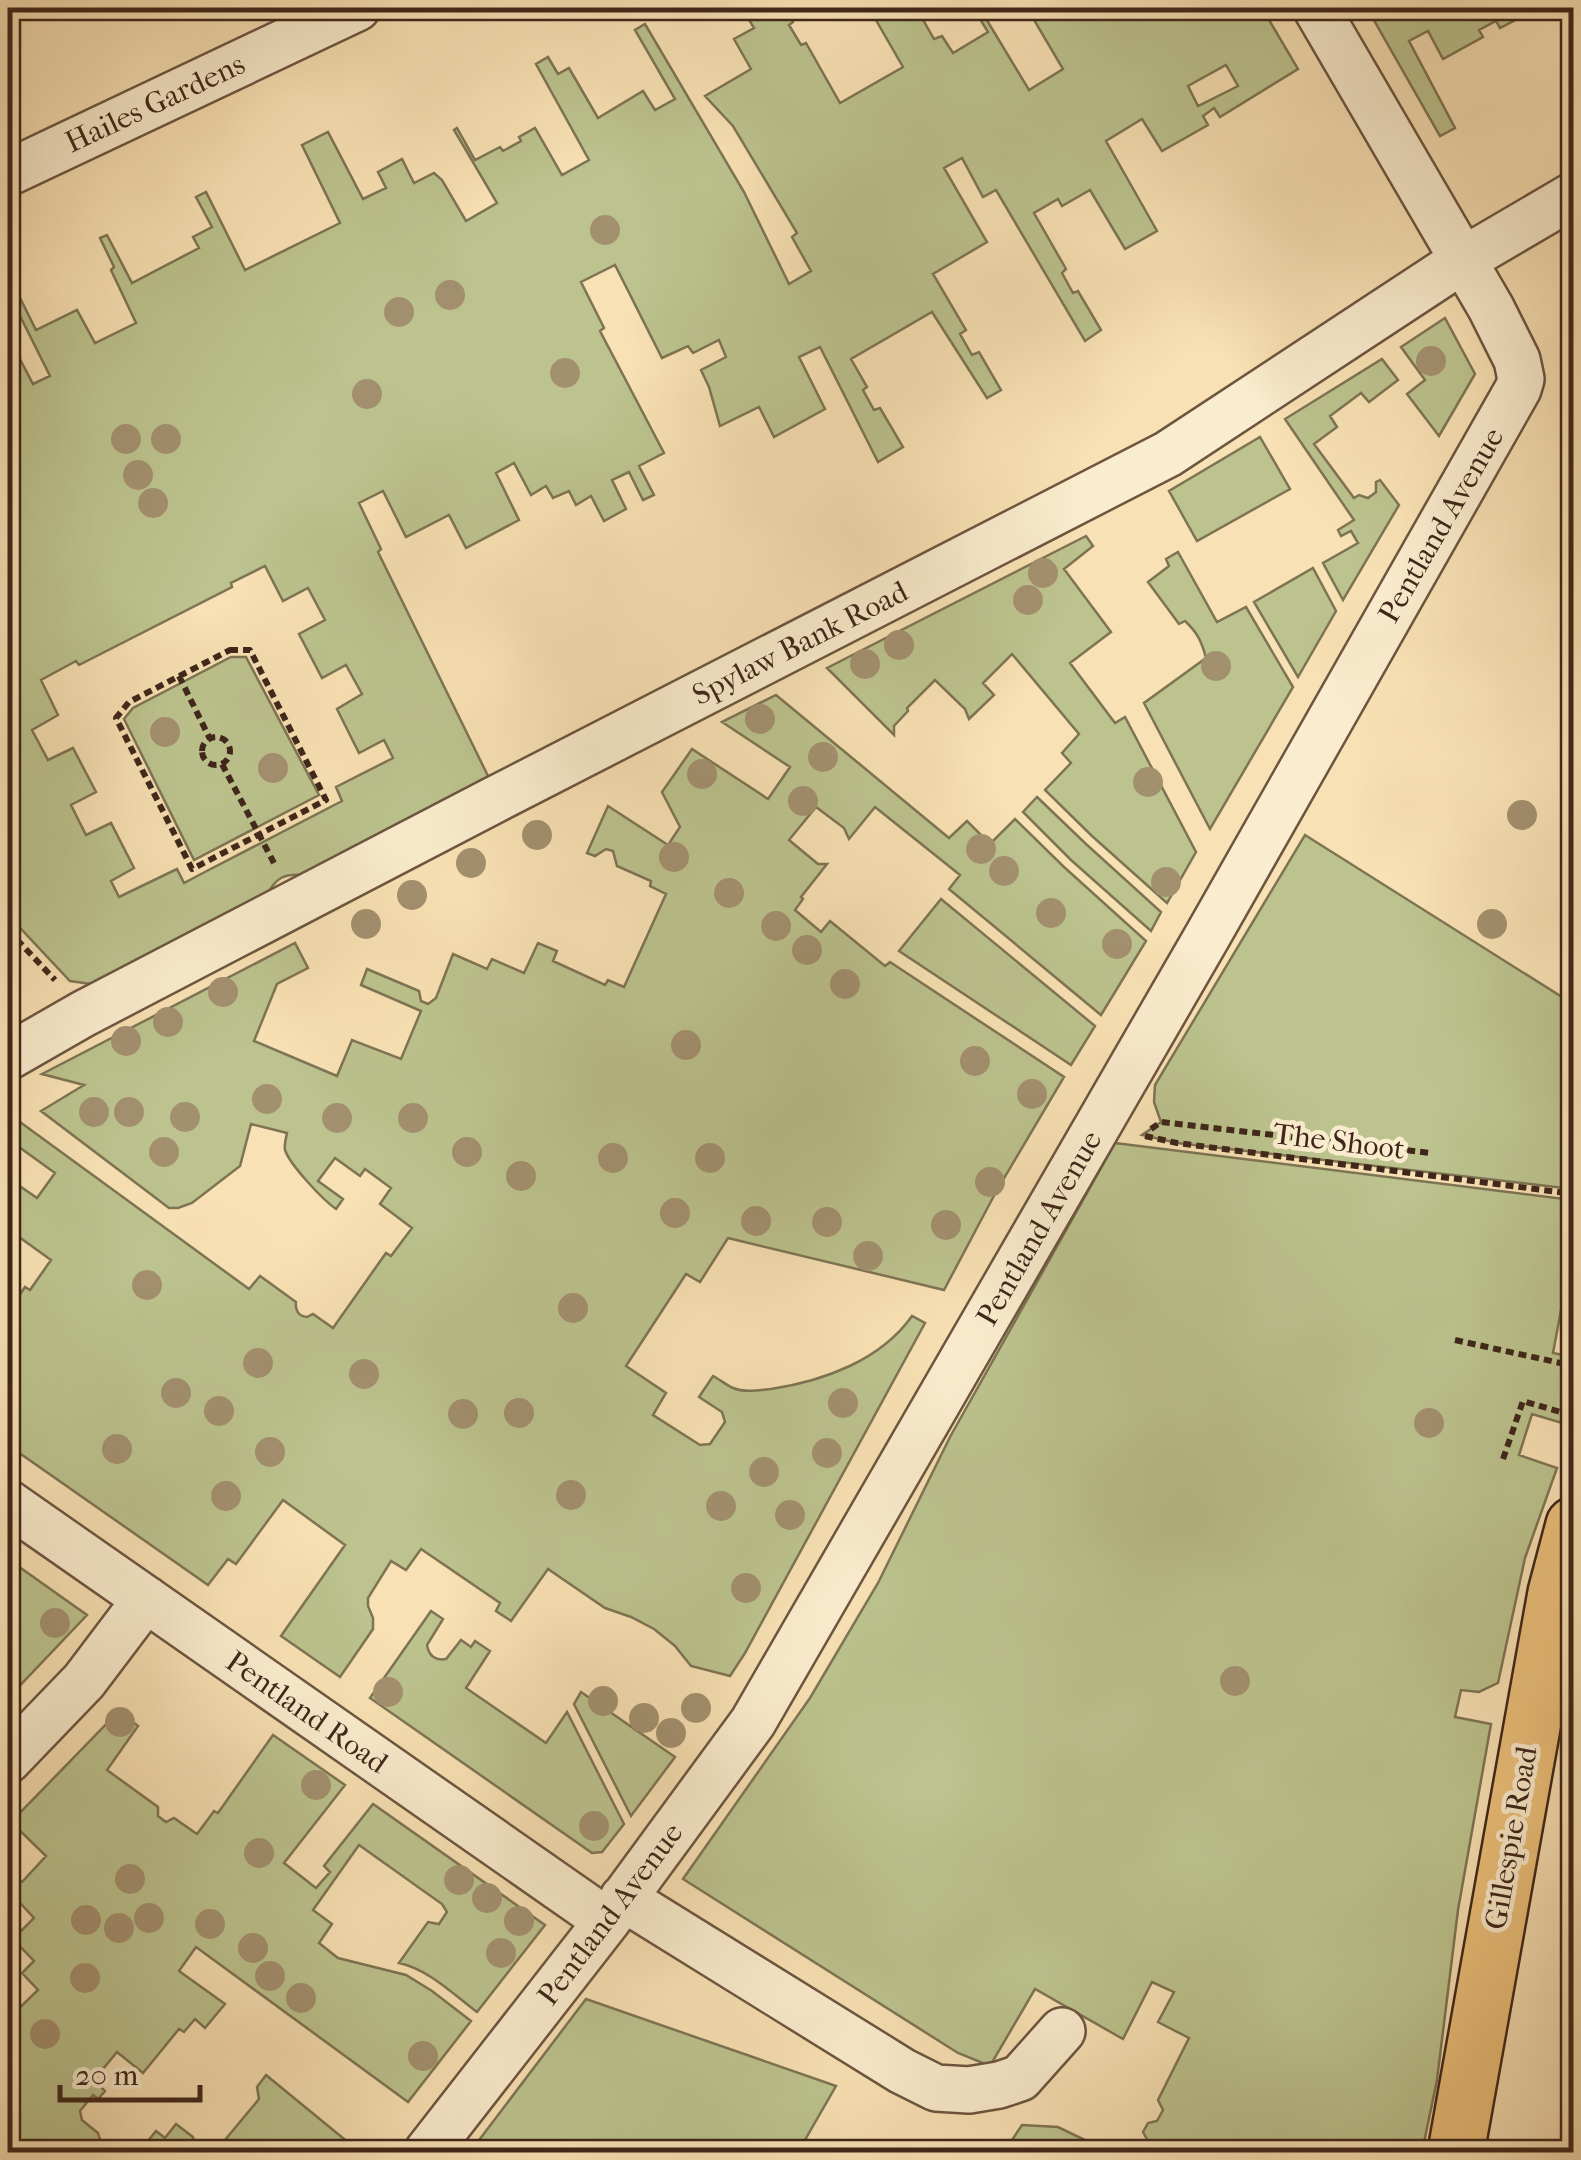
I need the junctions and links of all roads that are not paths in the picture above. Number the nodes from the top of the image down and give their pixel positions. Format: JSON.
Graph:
{"nodes":[{"id":1,"x":356,"y":8,"type":"edge"},
{"id":2,"x":1316,"y":8,"type":"edge"},
{"id":3,"x":8,"y":173,"type":"edge"},
{"id":4,"x":1574,"y":195,"type":"edge"},
{"id":5,"x":1464,"y":260,"type":"junction"},
{"id":6,"x":8,"y":1058,"type":"edge"},
{"id":7,"x":8,"y":1502,"type":"edge"},
{"id":8,"x":1574,"y":1525,"type":"edge"},
{"id":9,"x":146,"y":1599,"type":"junction"},
{"id":10,"x":8,"y":1760,"type":"edge"},
{"id":11,"x":615,"y":1909,"type":"junction"},
{"id":12,"x":1062,"y":2031,"type":"dead end"},
{"id":13,"x":427,"y":2152,"type":"edge"},
{"id":14,"x":1456,"y":2152,"type":"edge"}],
"edges":[{"from":1,"to":3,"type":"street","name":"Hailes Gardens"},
{"from":2,"to":5,"type":"street","name":"Pentland Avenue"},
{"from":4,"to":5,"type":"street","name":"Spylaw Bank Road"},
{"from":5,"to":6,"type":"street","name":"Spylaw Bank Road"},
{"from":5,"to":11,"type":"street","name":"Pentland Avenue"},
{"from":7,"to":9,"type":"street","name":"Pentland Road"},
{"from":8,"to":14,"type":"main road","name":"Gillespie Road"},
{"from":9,"to":10,"type":"street"},
{"from":9,"to":11,"type":"street","name":"Pentland Road"},
{"from":11,"to":12,"type":"street","name":"Pentland Road"},
{"from":11,"to":13,"type":"street","name":"Pentland Avenue"}]}
